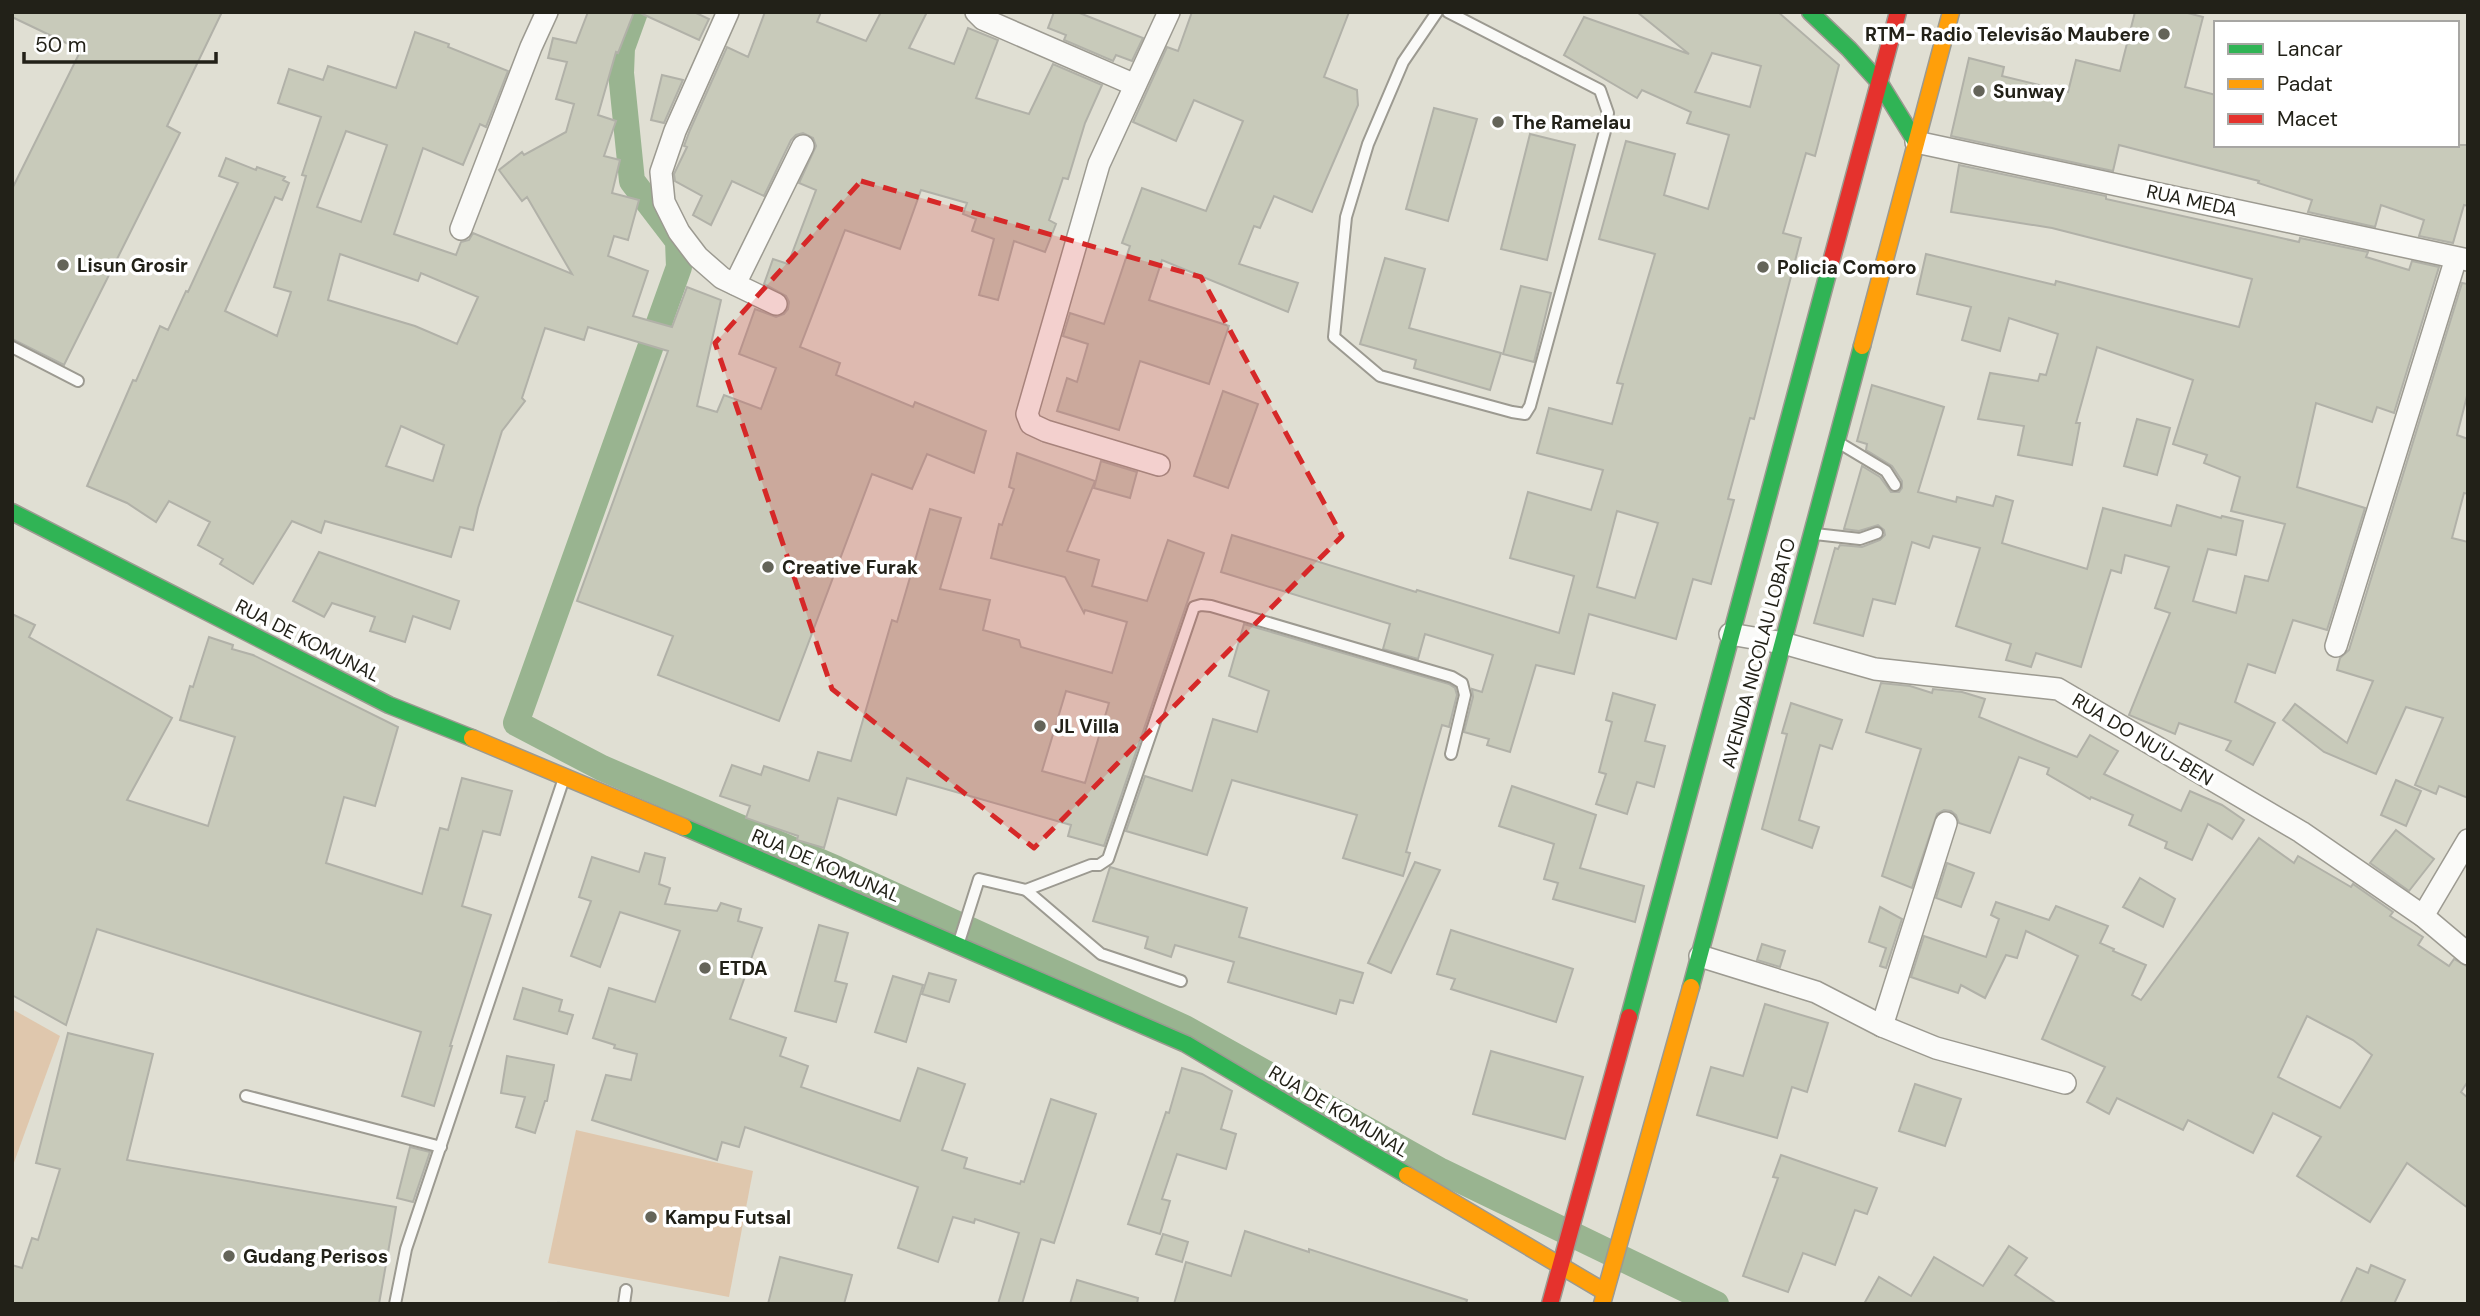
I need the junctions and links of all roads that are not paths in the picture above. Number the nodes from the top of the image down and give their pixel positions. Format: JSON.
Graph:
{"nodes":[{"id":1,"x":547,"y":12,"type":"edge"},
{"id":2,"x":728,"y":12,"type":"edge"},
{"id":3,"x":976,"y":12,"type":"edge"},
{"id":4,"x":1169,"y":12,"type":"edge"},
{"id":5,"x":1437,"y":12,"type":"edge"},
{"id":6,"x":1448,"y":12,"type":"edge"},
{"id":7,"x":1810,"y":12,"type":"edge"},
{"id":8,"x":1898,"y":12,"type":"edge"},
{"id":9,"x":1951,"y":12,"type":"edge"},
{"id":10,"x":1879,"y":82,"type":"junction"},
{"id":11,"x":1135,"y":85,"type":"junction"},
{"id":12,"x":1916,"y":142,"type":"junction"},
{"id":13,"x":803,"y":146,"type":"dead end"},
{"id":14,"x":461,"y":229,"type":"dead end"},
{"id":15,"x":2462,"y":259,"type":"edge"},
{"id":16,"x":735,"y":284,"type":"junction"},
{"id":17,"x":776,"y":304,"type":"dead end"},
{"id":18,"x":12,"y":347,"type":"edge"},
{"id":19,"x":78,"y":381,"type":"dead end"},
{"id":20,"x":1836,"y":441,"type":"junction"},
{"id":21,"x":1159,"y":465,"type":"dead end"},
{"id":22,"x":1895,"y":485,"type":"dead end"},
{"id":23,"x":12,"y":512,"type":"edge"},
{"id":24,"x":1877,"y":533,"type":"dead end"},
{"id":25,"x":1812,"y":534,"type":"junction"},
{"id":26,"x":1730,"y":634,"type":"junction"},
{"id":27,"x":1783,"y":643,"type":"junction"},
{"id":28,"x":2336,"y":646,"type":"dead end"},
{"id":29,"x":1451,"y":754,"type":"dead end"},
{"id":30,"x":565,"y":775,"type":"junction"},
{"id":31,"x":1945,"y":823,"type":"dead end"},
{"id":32,"x":2468,"y":840,"type":"edge"},
{"id":33,"x":1026,"y":890,"type":"junction"},
{"id":34,"x":2423,"y":916,"type":"junction"},
{"id":35,"x":958,"y":945,"type":"junction"},
{"id":36,"x":2468,"y":954,"type":"edge"},
{"id":37,"x":1700,"y":956,"type":"junction"},
{"id":38,"x":1181,"y":981,"type":"dead end"},
{"id":39,"x":1882,"y":1026,"type":"junction"},
{"id":40,"x":2065,"y":1083,"type":"dead end"},
{"id":41,"x":246,"y":1096,"type":"dead end"},
{"id":42,"x":441,"y":1147,"type":"junction"},
{"id":43,"x":1562,"y":1260,"type":"junction"},
{"id":44,"x":626,"y":1290,"type":"dead end"},
{"id":45,"x":1603,"y":1298,"type":"edge"},
{"id":46,"x":395,"y":1304,"type":"edge"},
{"id":47,"x":624,"y":1304,"type":"edge"},
{"id":48,"x":1550,"y":1304,"type":"edge"}],
"edges":[{"from":1,"to":14,"type":"street"},
{"from":2,"to":16,"type":"street"},
{"from":3,"to":11,"type":"street"},
{"from":4,"to":11,"type":"street"},
{"from":5,"to":6,"type":"lane"},
{"from":7,"to":10,"type":"main road"},
{"from":8,"to":10,"type":"main road","name":"AVENIDA NICOLAU LOBATO"},
{"from":9,"to":12,"type":"main road","name":"AVENIDA NICOLAU LOBATO"},
{"from":10,"to":12,"type":"main road"},
{"from":10,"to":26,"type":"main road","name":"AVENIDA NICOLAU LOBATO"},
{"from":11,"to":21,"type":"street"},
{"from":12,"to":15,"type":"street","name":"RUA MEDA"},
{"from":12,"to":20,"type":"main road","name":"AVENIDA NICOLAU LOBATO"},
{"from":13,"to":16,"type":"street"},
{"from":15,"to":28,"type":"street"},
{"from":16,"to":17,"type":"street"},
{"from":18,"to":19,"type":"lane"},
{"from":20,"to":22,"type":"lane"},
{"from":20,"to":25,"type":"main road","name":"AVENIDA NICOLAU LOBATO"},
{"from":23,"to":30,"type":"main road","name":"RUA DE KOMUNAL"},
{"from":24,"to":25,"type":"lane"},
{"from":25,"to":27,"type":"main road","name":"AVENIDA NICOLAU LOBATO"},
{"from":26,"to":27,"type":"street","name":"RUA DO NU'U-BEN"},
{"from":26,"to":43,"type":"main road","name":"AVENIDA NICOLAU LOBATO"},
{"from":27,"to":34,"type":"street","name":"RUA DO NU'U-BEN"},
{"from":27,"to":37,"type":"main road","name":"AVENIDA NICOLAU LOBATO"},
{"from":29,"to":33,"type":"lane"},
{"from":30,"to":35,"type":"main road","name":"RUA DE KOMUNAL"},
{"from":30,"to":42,"type":"lane"},
{"from":31,"to":39,"type":"street"},
{"from":32,"to":34,"type":"street"},
{"from":33,"to":35,"type":"lane"},
{"from":33,"to":38,"type":"lane"},
{"from":34,"to":36,"type":"street","name":"RUA DO NU'U-BEN"},
{"from":35,"to":43,"type":"main road","name":"RUA DE KOMUNAL"},
{"from":37,"to":39,"type":"street"},
{"from":37,"to":45,"type":"main road","name":"AVENIDA NICOLAU LOBATO"},
{"from":39,"to":40,"type":"street"},
{"from":41,"to":42,"type":"lane"},
{"from":42,"to":46,"type":"lane"},
{"from":43,"to":45,"type":"main road","name":"RUA DE KOMUNAL"},
{"from":43,"to":48,"type":"main road","name":"AVENIDA NICOLAU LOBATO"},
{"from":44,"to":47,"type":"lane"}]}
